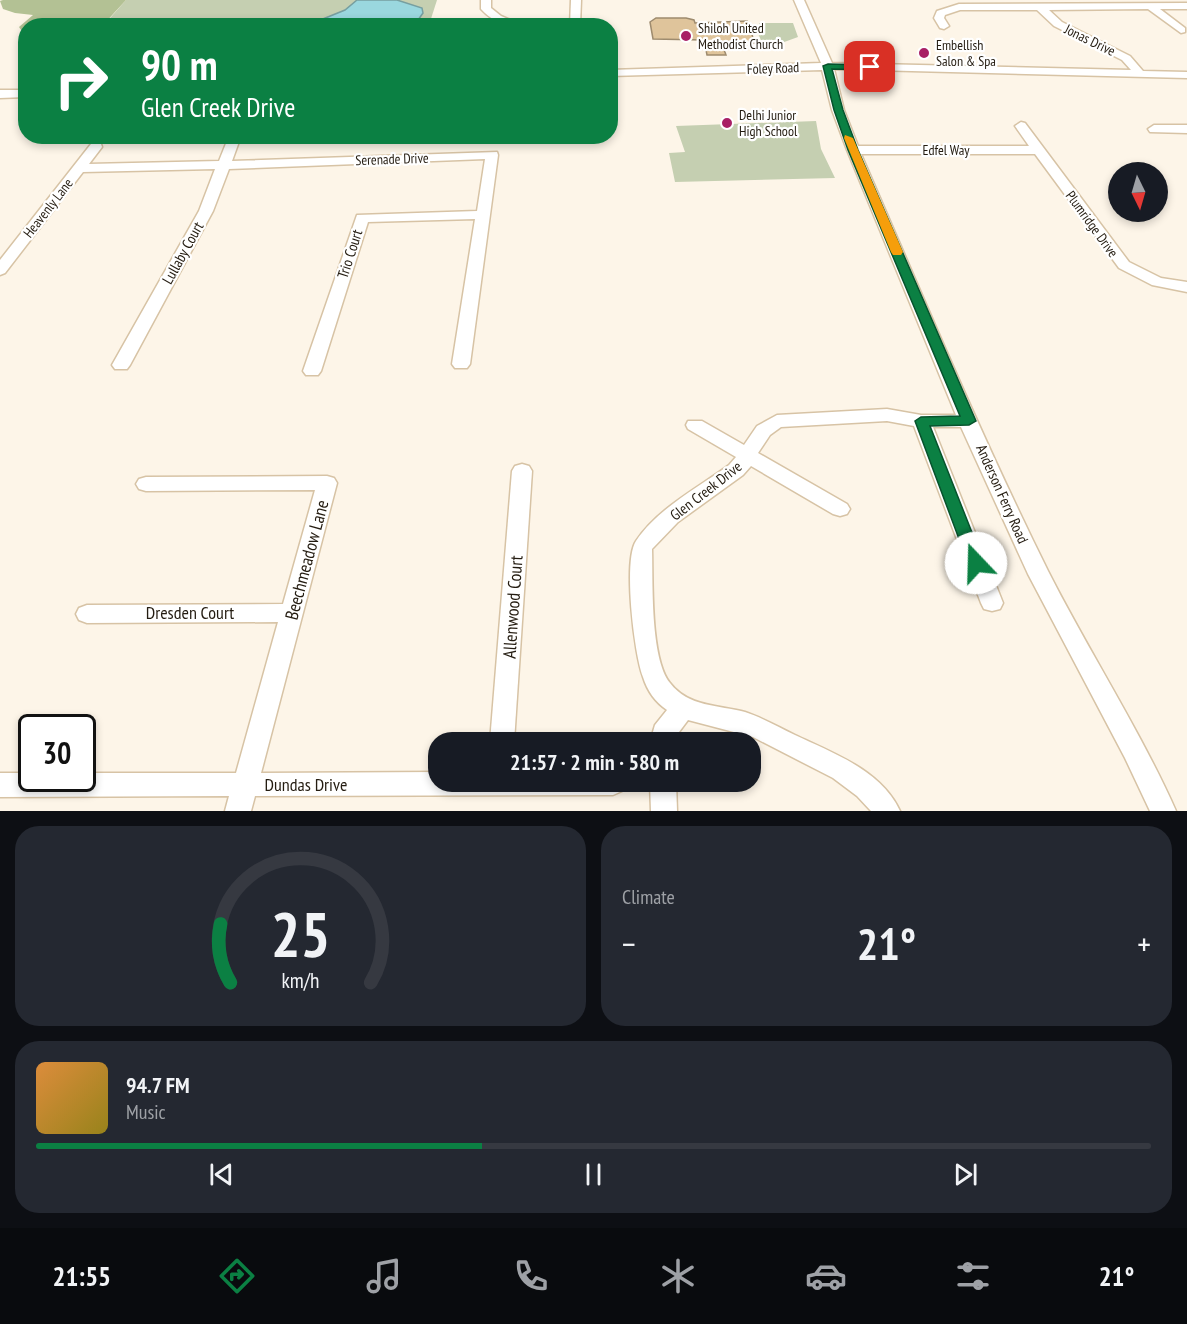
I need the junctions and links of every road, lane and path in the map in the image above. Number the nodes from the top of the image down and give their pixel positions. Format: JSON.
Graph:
{"nodes":[{"id":1,"x":486,"y":0,"type":"edge"},
{"id":2,"x":576,"y":0,"type":"edge"},
{"id":3,"x":799,"y":0,"type":"edge"},
{"id":4,"x":1150,"y":6,"type":"junction"},
{"id":5,"x":1187,"y":6,"type":"edge"},
{"id":6,"x":1040,"y":7,"type":"junction"},
{"id":7,"x":500,"y":18,"type":"edge"},
{"id":8,"x":575,"y":18,"type":"edge"},
{"id":9,"x":944,"y":26,"type":"dead end"},
{"id":10,"x":1181,"y":30,"type":"dead end"},
{"id":11,"x":828,"y":66,"type":"junction"},
{"id":12,"x":618,"y":73,"type":"edge"},
{"id":13,"x":1140,"y":74,"type":"junction"},
{"id":14,"x":1187,"y":75,"type":"edge"},
{"id":15,"x":18,"y":93,"type":"edge"},
{"id":16,"x":0,"y":94,"type":"edge"},
{"id":17,"x":1021,"y":126,"type":"dead end"},
{"id":18,"x":1154,"y":129,"type":"dead end"},
{"id":19,"x":1187,"y":129,"type":"edge"},
{"id":20,"x":232,"y":144,"type":"edge"},
{"id":21,"x":96,"y":147,"type":"dead end"},
{"id":22,"x":853,"y":150,"type":"junction"},
{"id":23,"x":1038,"y":150,"type":"junction"},
{"id":24,"x":224,"y":166,"type":"junction"},
{"id":25,"x":79,"y":168,"type":"junction"},
{"id":26,"x":483,"y":215,"type":"junction"},
{"id":27,"x":0,"y":270,"type":"edge"},
{"id":28,"x":1187,"y":287,"type":"edge"},
{"id":29,"x":461,"y":364,"type":"dead end"},
{"id":30,"x":121,"y":365,"type":"dead end"},
{"id":31,"x":312,"y":371,"type":"dead end"},
{"id":32,"x":921,"y":421,"type":"junction"},
{"id":33,"x":969,"y":421,"type":"junction"},
{"id":34,"x":695,"y":425,"type":"dead end"},
{"id":35,"x":748,"y":455,"type":"junction"},
{"id":36,"x":522,"y":471,"type":"dead end"},
{"id":37,"x":146,"y":484,"type":"dead end"},
{"id":38,"x":840,"y":509,"type":"dead end"},
{"id":39,"x":992,"y":603,"type":"dead end"},
{"id":40,"x":293,"y":613,"type":"junction"},
{"id":41,"x":87,"y":614,"type":"dead end"},
{"id":42,"x":682,"y":709,"type":"junction"},
{"id":43,"x":503,"y":732,"type":"edge"},
{"id":44,"x":664,"y":732,"type":"edge"},
{"id":45,"x":428,"y":784,"type":"edge"},
{"id":46,"x":0,"y":785,"type":"edge"},
{"id":47,"x":246,"y":785,"type":"junction"},
{"id":48,"x":663,"y":792,"type":"edge"},
{"id":49,"x":238,"y":811,"type":"edge"},
{"id":50,"x":664,"y":811,"type":"edge"},
{"id":51,"x":887,"y":811,"type":"edge"},
{"id":52,"x":1163,"y":811,"type":"edge"}],
"edges":[{"from":1,"to":7,"type":"street"},
{"from":2,"to":8,"type":"street"},
{"from":3,"to":11,"type":"street","name":"Anderson Ferry Road"},
{"from":4,"to":5,"type":"street"},
{"from":4,"to":6,"type":"street"},
{"from":4,"to":10,"type":"street"},
{"from":6,"to":9,"type":"street"},
{"from":6,"to":13,"type":"street","name":"Jonas Drive"},
{"from":11,"to":12,"type":"street","name":"Foley Road"},
{"from":11,"to":13,"type":"street","name":"Foley Road"},
{"from":11,"to":22,"type":"street","name":"Anderson Ferry Road"},
{"from":13,"to":14,"type":"street","name":"Foley Road"},
{"from":15,"to":16,"type":"street"},
{"from":17,"to":23,"type":"street","name":"Plumridge Drive"},
{"from":18,"to":19,"type":"street"},
{"from":20,"to":24,"type":"street","name":"Lullaby Court"},
{"from":21,"to":25,"type":"street","name":"Heavenly Lane"},
{"from":22,"to":23,"type":"street","name":"Edfel Way"},
{"from":22,"to":33,"type":"street","name":"Anderson Ferry Road"},
{"from":23,"to":28,"type":"street","name":"Plumridge Drive"},
{"from":24,"to":25,"type":"street","name":"Serenade Drive"},
{"from":24,"to":26,"type":"street","name":"Serenade Drive"},
{"from":24,"to":30,"type":"street","name":"Lullaby Court"},
{"from":25,"to":27,"type":"street","name":"Heavenly Lane"},
{"from":26,"to":29,"type":"street","name":"Serenade Drive"},
{"from":26,"to":31,"type":"street","name":"Trio Court"},
{"from":32,"to":33,"type":"street","name":"Glen Creek Drive"},
{"from":32,"to":35,"type":"street","name":"Glen Creek Drive"},
{"from":32,"to":39,"type":"street"},
{"from":33,"to":52,"type":"street","name":"Anderson Ferry Road"},
{"from":34,"to":35,"type":"street"},
{"from":35,"to":38,"type":"street"},
{"from":35,"to":42,"type":"street","name":"Glen Creek Drive"},
{"from":36,"to":43,"type":"street","name":"Allenwood Court"},
{"from":37,"to":40,"type":"street","name":"Beechmeadow Lane"},
{"from":40,"to":41,"type":"street","name":"Dresden Court"},
{"from":40,"to":47,"type":"street","name":"Beechmeadow Lane"},
{"from":42,"to":44,"type":"street"},
{"from":42,"to":51,"type":"street"},
{"from":45,"to":47,"type":"street","name":"Dundas Drive"},
{"from":46,"to":47,"type":"street","name":"Dundas Drive"},
{"from":47,"to":49,"type":"street","name":"Beechmeadow Lane"},
{"from":48,"to":50,"type":"street"}]}
